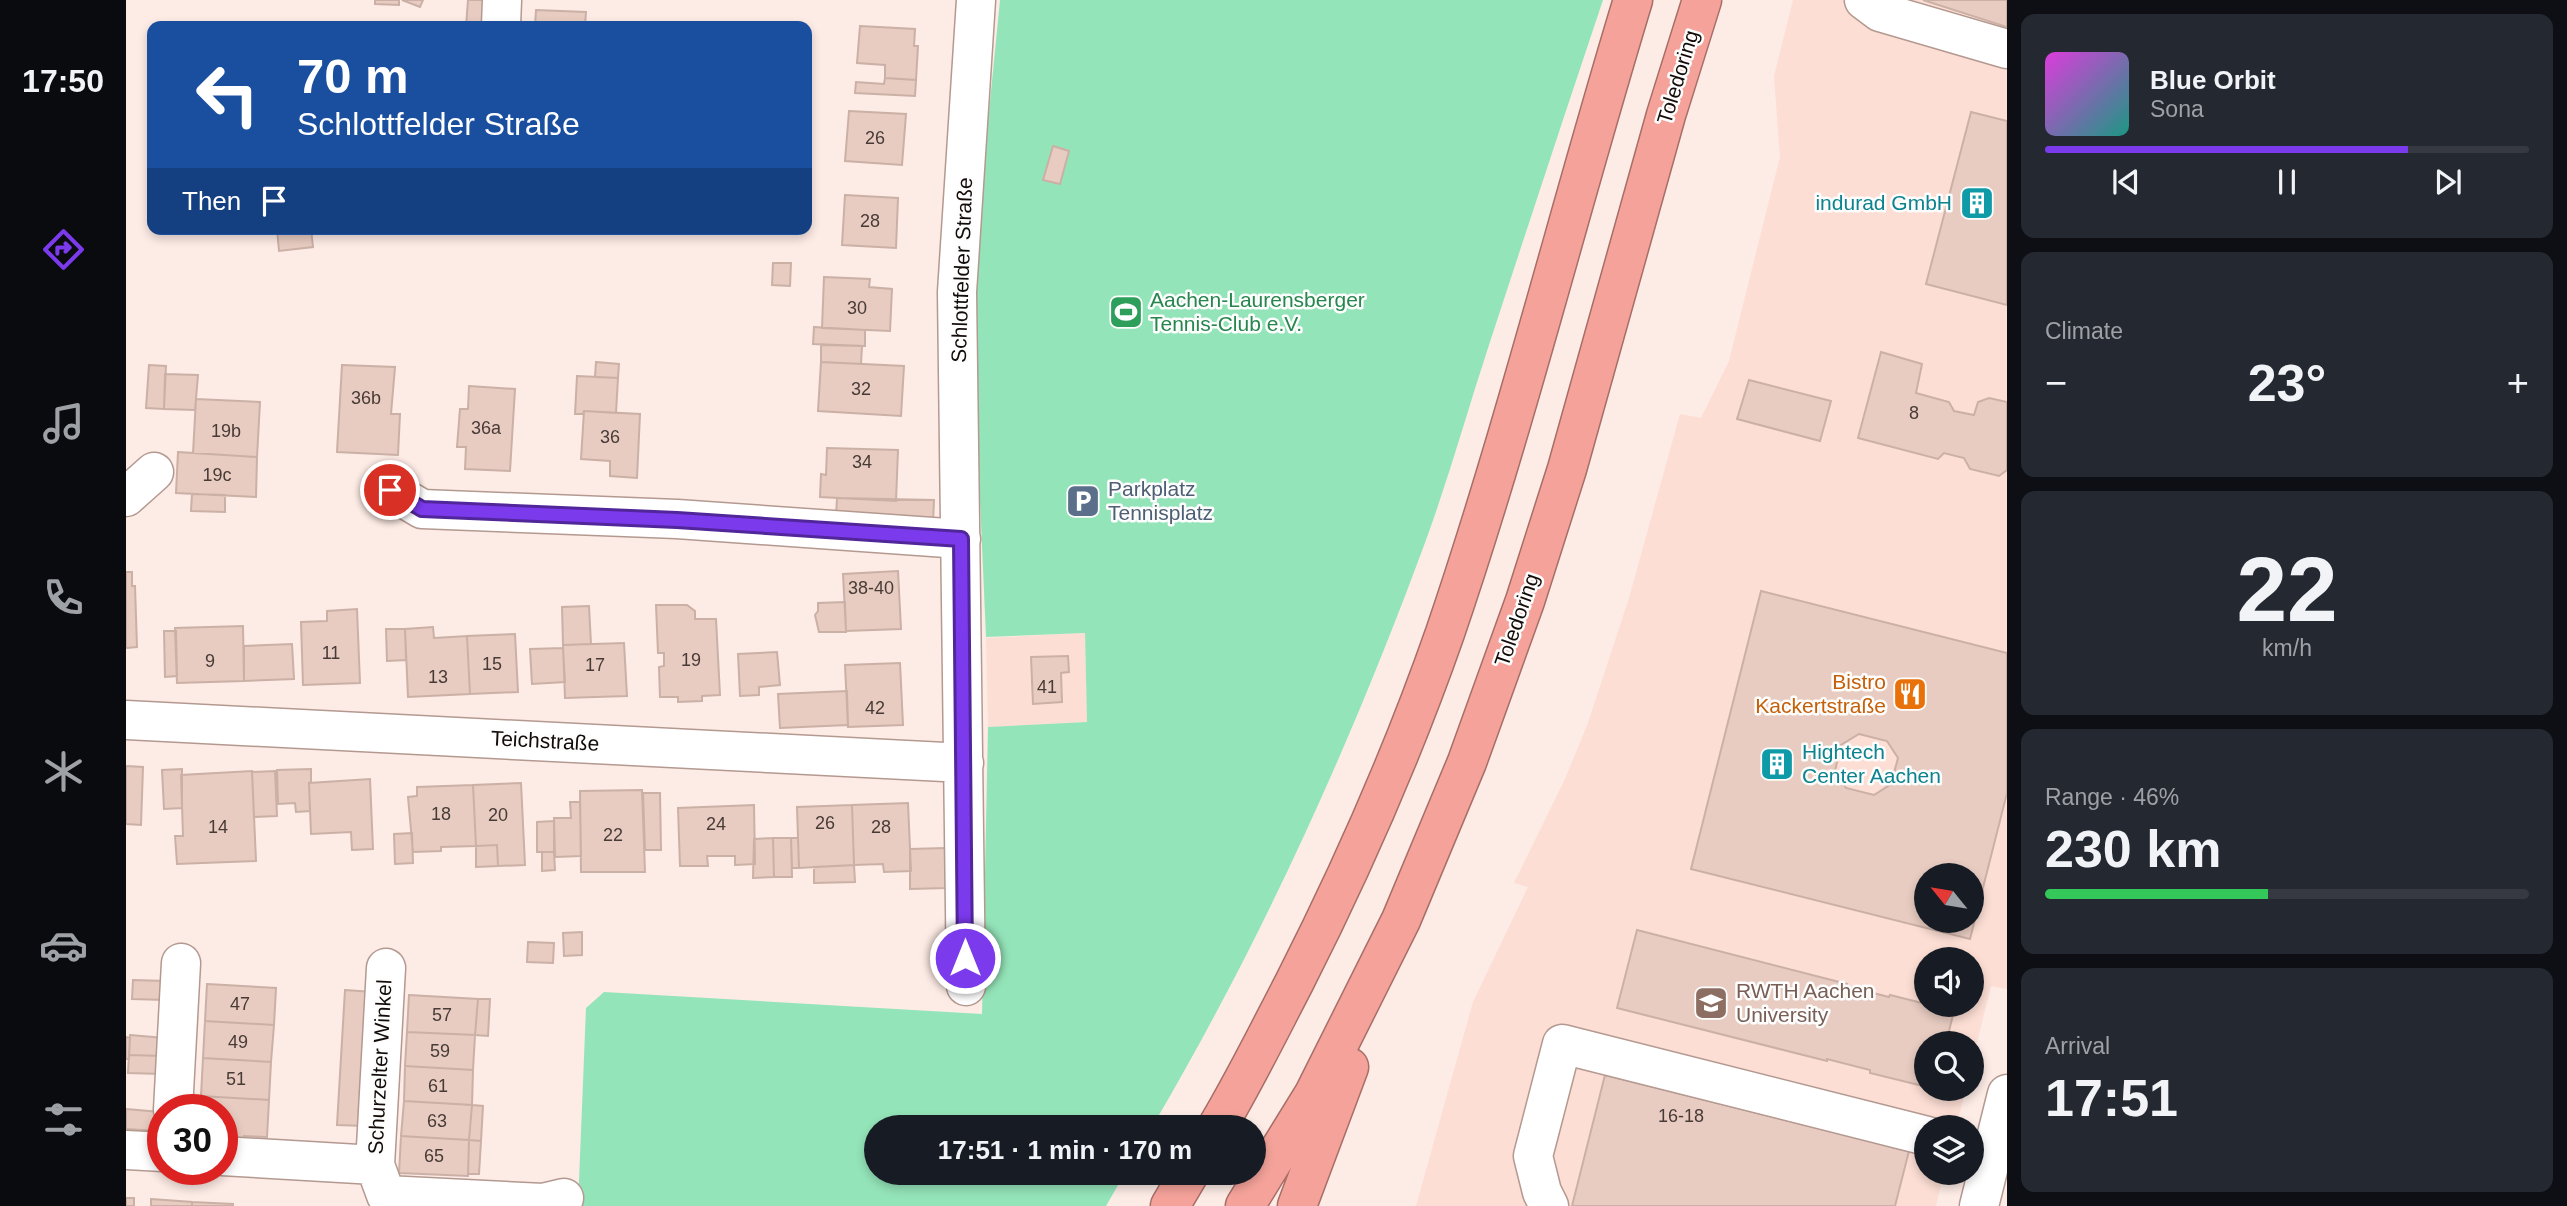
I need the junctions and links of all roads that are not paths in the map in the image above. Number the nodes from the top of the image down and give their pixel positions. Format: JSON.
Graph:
{"nodes":[{"id":1,"x":502,"y":0,"type":"edge"},
{"id":2,"x":976,"y":0,"type":"edge"},
{"id":3,"x":1633,"y":0,"type":"edge"},
{"id":4,"x":1702,"y":0,"type":"edge"},
{"id":5,"x":1864,"y":0,"type":"edge"},
{"id":6,"x":501,"y":21,"type":"edge"},
{"id":7,"x":2007,"y":50,"type":"edge"},
{"id":8,"x":154,"y":472,"type":"dead end"},
{"id":9,"x":390,"y":490,"type":"dead end"},
{"id":10,"x":126,"y":497,"type":"edge"},
{"id":11,"x":961,"y":539,"type":"junction"},
{"id":12,"x":126,"y":720,"type":"edge"},
{"id":13,"x":964,"y":763,"type":"junction"},
{"id":14,"x":1401,"y":920,"type":"junction"},
{"id":15,"x":181,"y":963,"type":"dead end"},
{"id":16,"x":386,"y":968,"type":"dead end"},
{"id":17,"x":966,"y":986,"type":"dead end"},
{"id":18,"x":174,"y":1094,"type":"edge"},
{"id":19,"x":2007,"y":1094,"type":"edge"},
{"id":20,"x":1224,"y":1115,"type":"edge"},
{"id":21,"x":1914,"y":1133,"type":"edge"},
{"id":22,"x":1984,"y":1146,"type":"edge"},
{"id":23,"x":126,"y":1150,"type":"edge"},
{"id":24,"x":147,"y":1151,"type":"edge"},
{"id":25,"x":238,"y":1157,"type":"edge"},
{"id":26,"x":375,"y":1165,"type":"junction"},
{"id":27,"x":1182,"y":1185,"type":"edge"},
{"id":28,"x":1980,"y":1185,"type":"edge"},
{"id":29,"x":564,"y":1198,"type":"dead end"},
{"id":30,"x":1170,"y":1206,"type":"edge"},
{"id":31,"x":1245,"y":1206,"type":"edge"},
{"id":32,"x":1297,"y":1206,"type":"edge"},
{"id":33,"x":1549,"y":1206,"type":"edge"},
{"id":34,"x":1979,"y":1206,"type":"edge"}],
"edges":[{"from":1,"to":6,"type":"street"},
{"from":2,"to":11,"type":"street","name":"Schlottfelder Straße"},
{"from":3,"to":20,"type":"highway"},
{"from":4,"to":14,"type":"highway","name":"Toledoring"},
{"from":5,"to":7,"type":"street"},
{"from":8,"to":10,"type":"street"},
{"from":9,"to":11,"type":"street"},
{"from":11,"to":13,"type":"street","name":"Schlottfelder Straße"},
{"from":12,"to":13,"type":"street","name":"Teichstraße"},
{"from":13,"to":17,"type":"street","name":"Schlottfelder Straße"},
{"from":14,"to":31,"type":"highway","name":"Toledoring"},
{"from":14,"to":32,"type":"highway"},
{"from":15,"to":18,"type":"street"},
{"from":16,"to":26,"type":"street","name":"Schurzelter Winkel"},
{"from":19,"to":22,"type":"street"},
{"from":21,"to":33,"type":"street"},
{"from":23,"to":24,"type":"street"},
{"from":25,"to":26,"type":"street","name":"Schurzelter Winkel"},
{"from":26,"to":29,"type":"street","name":"Schurzelter Winkel"},
{"from":27,"to":30,"type":"highway"},
{"from":28,"to":34,"type":"street"}]}
